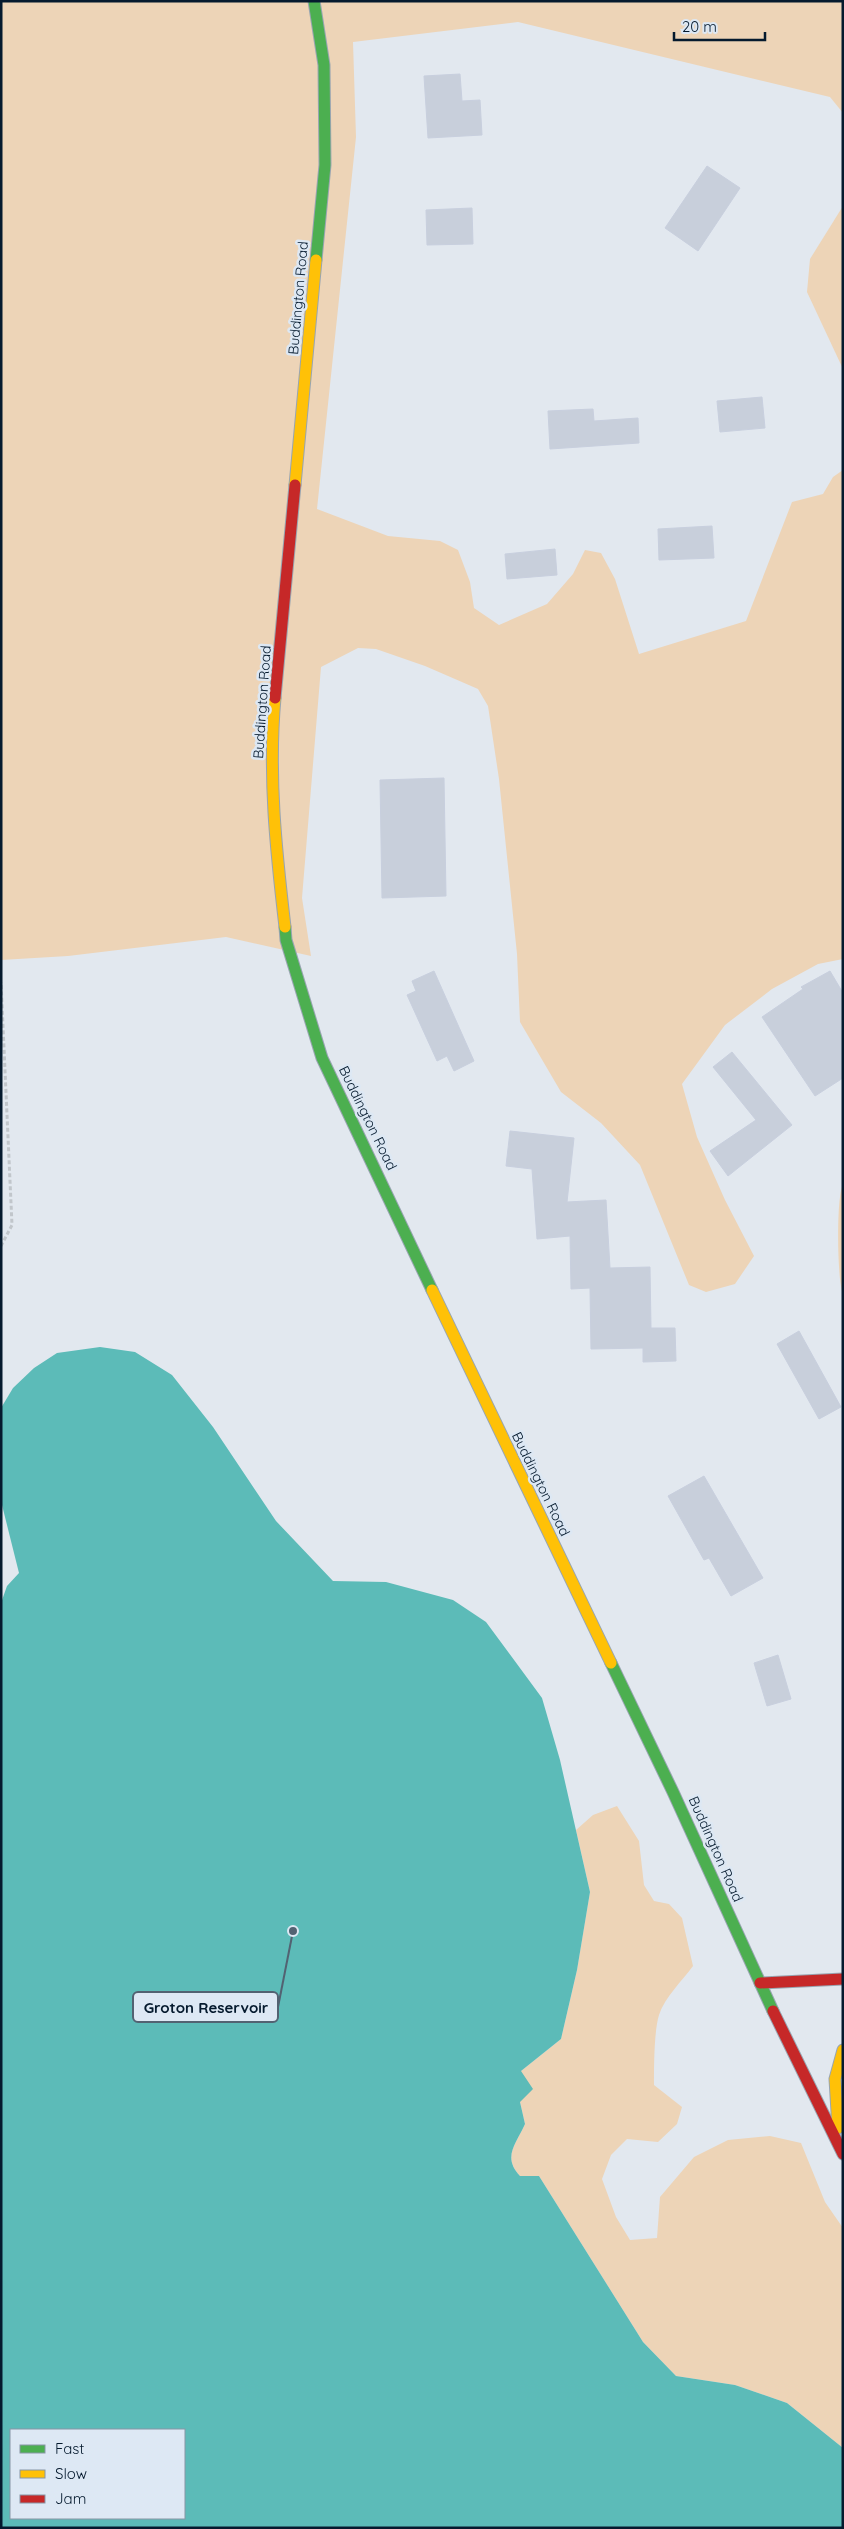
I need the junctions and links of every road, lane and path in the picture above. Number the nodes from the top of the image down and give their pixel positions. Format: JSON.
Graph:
{"nodes":[{"id":1,"x":314,"y":1,"type":"edge"},
{"id":2,"x":2,"y":982,"type":"edge"},
{"id":3,"x":1,"y":1246,"type":"edge"},
{"id":4,"x":843,"y":1979,"type":"edge"},
{"id":5,"x":760,"y":1983,"type":"junction"},
{"id":6,"x":843,"y":2050,"type":"edge"},
{"id":7,"x":842,"y":2152,"type":"edge"}],
"edges":[{"from":1,"to":5,"type":"street","name":"Buddington Road"},
{"from":2,"to":3,"type":"path"},
{"from":4,"to":5,"type":"street"},
{"from":5,"to":7,"type":"street","name":"Buddington Road"},
{"from":6,"to":7,"type":"street"}]}
